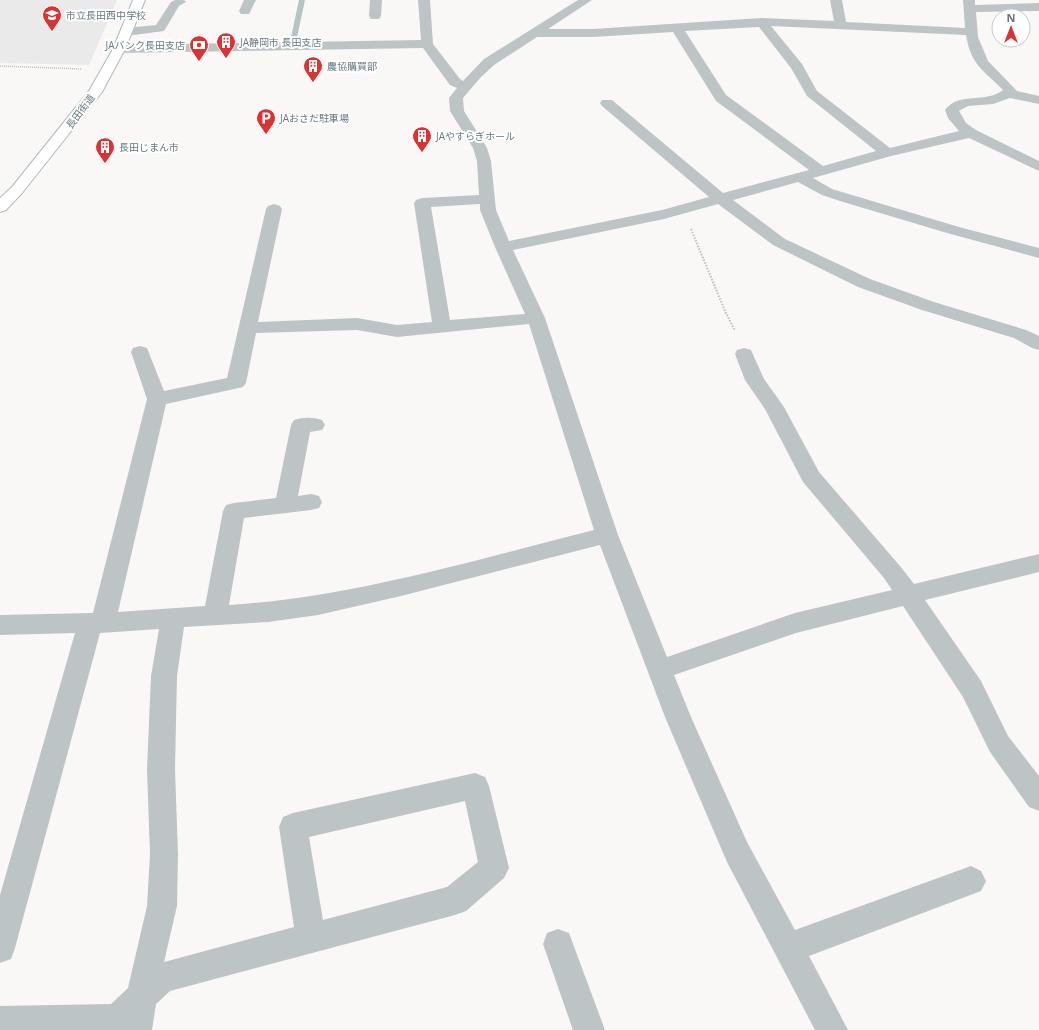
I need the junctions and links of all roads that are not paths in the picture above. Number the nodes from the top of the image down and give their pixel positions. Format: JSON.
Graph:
{"nodes":[{"id":1,"x":139,"y":0,"type":"edge"},
{"id":2,"x":376,"y":0,"type":"edge"},
{"id":3,"x":424,"y":0,"type":"edge"},
{"id":4,"x":586,"y":0,"type":"edge"},
{"id":5,"x":836,"y":0,"type":"edge"},
{"id":6,"x":180,"y":2,"type":"dead end"},
{"id":7,"x":969,"y":4,"type":"edge"},
{"id":8,"x":1039,"y":7,"type":"edge"},
{"id":9,"x":375,"y":16,"type":"dead end"},
{"id":10,"x":761,"y":22,"type":"junction"},
{"id":11,"x":840,"y":24,"type":"junction"},
{"id":12,"x":676,"y":27,"type":"junction"},
{"id":13,"x":126,"y":32,"type":"junction"},
{"id":14,"x":971,"y":32,"type":"junction"},
{"id":15,"x":533,"y":33,"type":"junction"},
{"id":16,"x":427,"y":44,"type":"junction"},
{"id":17,"x":118,"y":49,"type":"junction"},
{"id":18,"x":464,"y":87,"type":"junction"},
{"id":19,"x":1008,"y":93,"type":"junction"},
{"id":20,"x":1039,"y":100,"type":"edge"},
{"id":21,"x":607,"y":103,"type":"dead end"},
{"id":22,"x":971,"y":133,"type":"junction"},
{"id":23,"x":887,"y":153,"type":"junction"},
{"id":24,"x":1039,"y":167,"type":"edge"},
{"id":25,"x":820,"y":171,"type":"junction"},
{"id":26,"x":799,"y":176,"type":"junction"},
{"id":27,"x":720,"y":198,"type":"junction"},
{"id":28,"x":487,"y":200,"type":"junction"},
{"id":29,"x":0,"y":207,"type":"edge"},
{"id":30,"x":274,"y":209,"type":"dead end"},
{"id":31,"x":503,"y":247,"type":"junction"},
{"id":32,"x":1039,"y":253,"type":"edge"},
{"id":33,"x":536,"y":318,"type":"junction"},
{"id":34,"x":442,"y":327,"type":"junction"},
{"id":35,"x":248,"y":328,"type":"junction"},
{"id":36,"x":1039,"y":344,"type":"edge"},
{"id":37,"x":741,"y":345,"type":"road end"},
{"id":38,"x":140,"y":352,"type":"dead end"},
{"id":39,"x":157,"y":399,"type":"junction"},
{"id":40,"x":315,"y":425,"type":"dead end"},
{"id":41,"x":311,"y":502,"type":"dead end"},
{"id":42,"x":285,"y":505,"type":"junction"},
{"id":43,"x":607,"y":535,"type":"junction"},
{"id":44,"x":1039,"y":563,"type":"edge"},
{"id":45,"x":908,"y":595,"type":"junction"},
{"id":46,"x":214,"y":615,"type":"junction"},
{"id":47,"x":173,"y":618,"type":"junction"},
{"id":48,"x":97,"y":623,"type":"junction"},
{"id":49,"x":0,"y":625,"type":"edge"},
{"id":50,"x":659,"y":670,"type":"junction"},
{"id":51,"x":1039,"y":798,"type":"edge"},
{"id":52,"x":971,"y":881,"type":"dead end"},
{"id":53,"x":311,"y":939,"type":"junction"},
{"id":54,"x":558,"y":944,"type":"dead end"},
{"id":55,"x":0,"y":948,"type":"edge"},
{"id":56,"x":788,"y":948,"type":"junction"},
{"id":57,"x":143,"y":995,"type":"junction"},
{"id":58,"x":0,"y":1022,"type":"edge"},
{"id":59,"x":136,"y":1030,"type":"edge"},
{"id":60,"x":589,"y":1030,"type":"edge"},
{"id":61,"x":832,"y":1030,"type":"edge"}],
"edges":[{"from":1,"to":13,"type":"main road","name":"長田街道"},
{"from":2,"to":9,"type":"street"},
{"from":3,"to":16,"type":"street"},
{"from":4,"to":15,"type":"street"},
{"from":5,"to":11,"type":"street"},
{"from":6,"to":13,"type":"street"},
{"from":7,"to":8,"type":"street"},
{"from":7,"to":14,"type":"street"},
{"from":10,"to":11,"type":"street"},
{"from":10,"to":12,"type":"street"},
{"from":10,"to":23,"type":"street"},
{"from":11,"to":14,"type":"street"},
{"from":12,"to":15,"type":"street"},
{"from":12,"to":25,"type":"street"},
{"from":13,"to":17,"type":"main road","name":"長田街道"},
{"from":14,"to":19,"type":"street"},
{"from":15,"to":18,"type":"street"},
{"from":16,"to":17,"type":"street"},
{"from":16,"to":18,"type":"street"},
{"from":17,"to":29,"type":"main road","name":"長田街道"},
{"from":18,"to":28,"type":"street"},
{"from":19,"to":20,"type":"street"},
{"from":19,"to":22,"type":"street"},
{"from":21,"to":27,"type":"street"},
{"from":22,"to":23,"type":"street"},
{"from":22,"to":24,"type":"street"},
{"from":23,"to":25,"type":"street"},
{"from":25,"to":26,"type":"street"},
{"from":26,"to":27,"type":"street"},
{"from":26,"to":32,"type":"street"},
{"from":27,"to":31,"type":"street"},
{"from":27,"to":36,"type":"street"},
{"from":28,"to":31,"type":"street"},
{"from":28,"to":34,"type":"street"},
{"from":30,"to":35,"type":"street"},
{"from":31,"to":33,"type":"street"},
{"from":33,"to":34,"type":"street"},
{"from":33,"to":43,"type":"street"},
{"from":34,"to":35,"type":"street"},
{"from":35,"to":39,"type":"street"},
{"from":37,"to":45,"type":"street"},
{"from":38,"to":39,"type":"street"},
{"from":39,"to":48,"type":"street"},
{"from":40,"to":42,"type":"street"},
{"from":41,"to":42,"type":"street"},
{"from":42,"to":46,"type":"street"},
{"from":43,"to":46,"type":"street"},
{"from":43,"to":50,"type":"street"},
{"from":44,"to":45,"type":"street"},
{"from":45,"to":50,"type":"street"},
{"from":45,"to":51,"type":"street"},
{"from":46,"to":47,"type":"street"},
{"from":47,"to":48,"type":"street"},
{"from":47,"to":57,"type":"street"},
{"from":48,"to":49,"type":"street"},
{"from":48,"to":55,"type":"street"},
{"from":50,"to":56,"type":"street"},
{"from":52,"to":56,"type":"street"},
{"from":53,"to":53,"type":"street"},
{"from":53,"to":57,"type":"street"},
{"from":54,"to":60,"type":"street"},
{"from":56,"to":61,"type":"street"},
{"from":57,"to":58,"type":"street"},
{"from":57,"to":59,"type":"street"}]}
